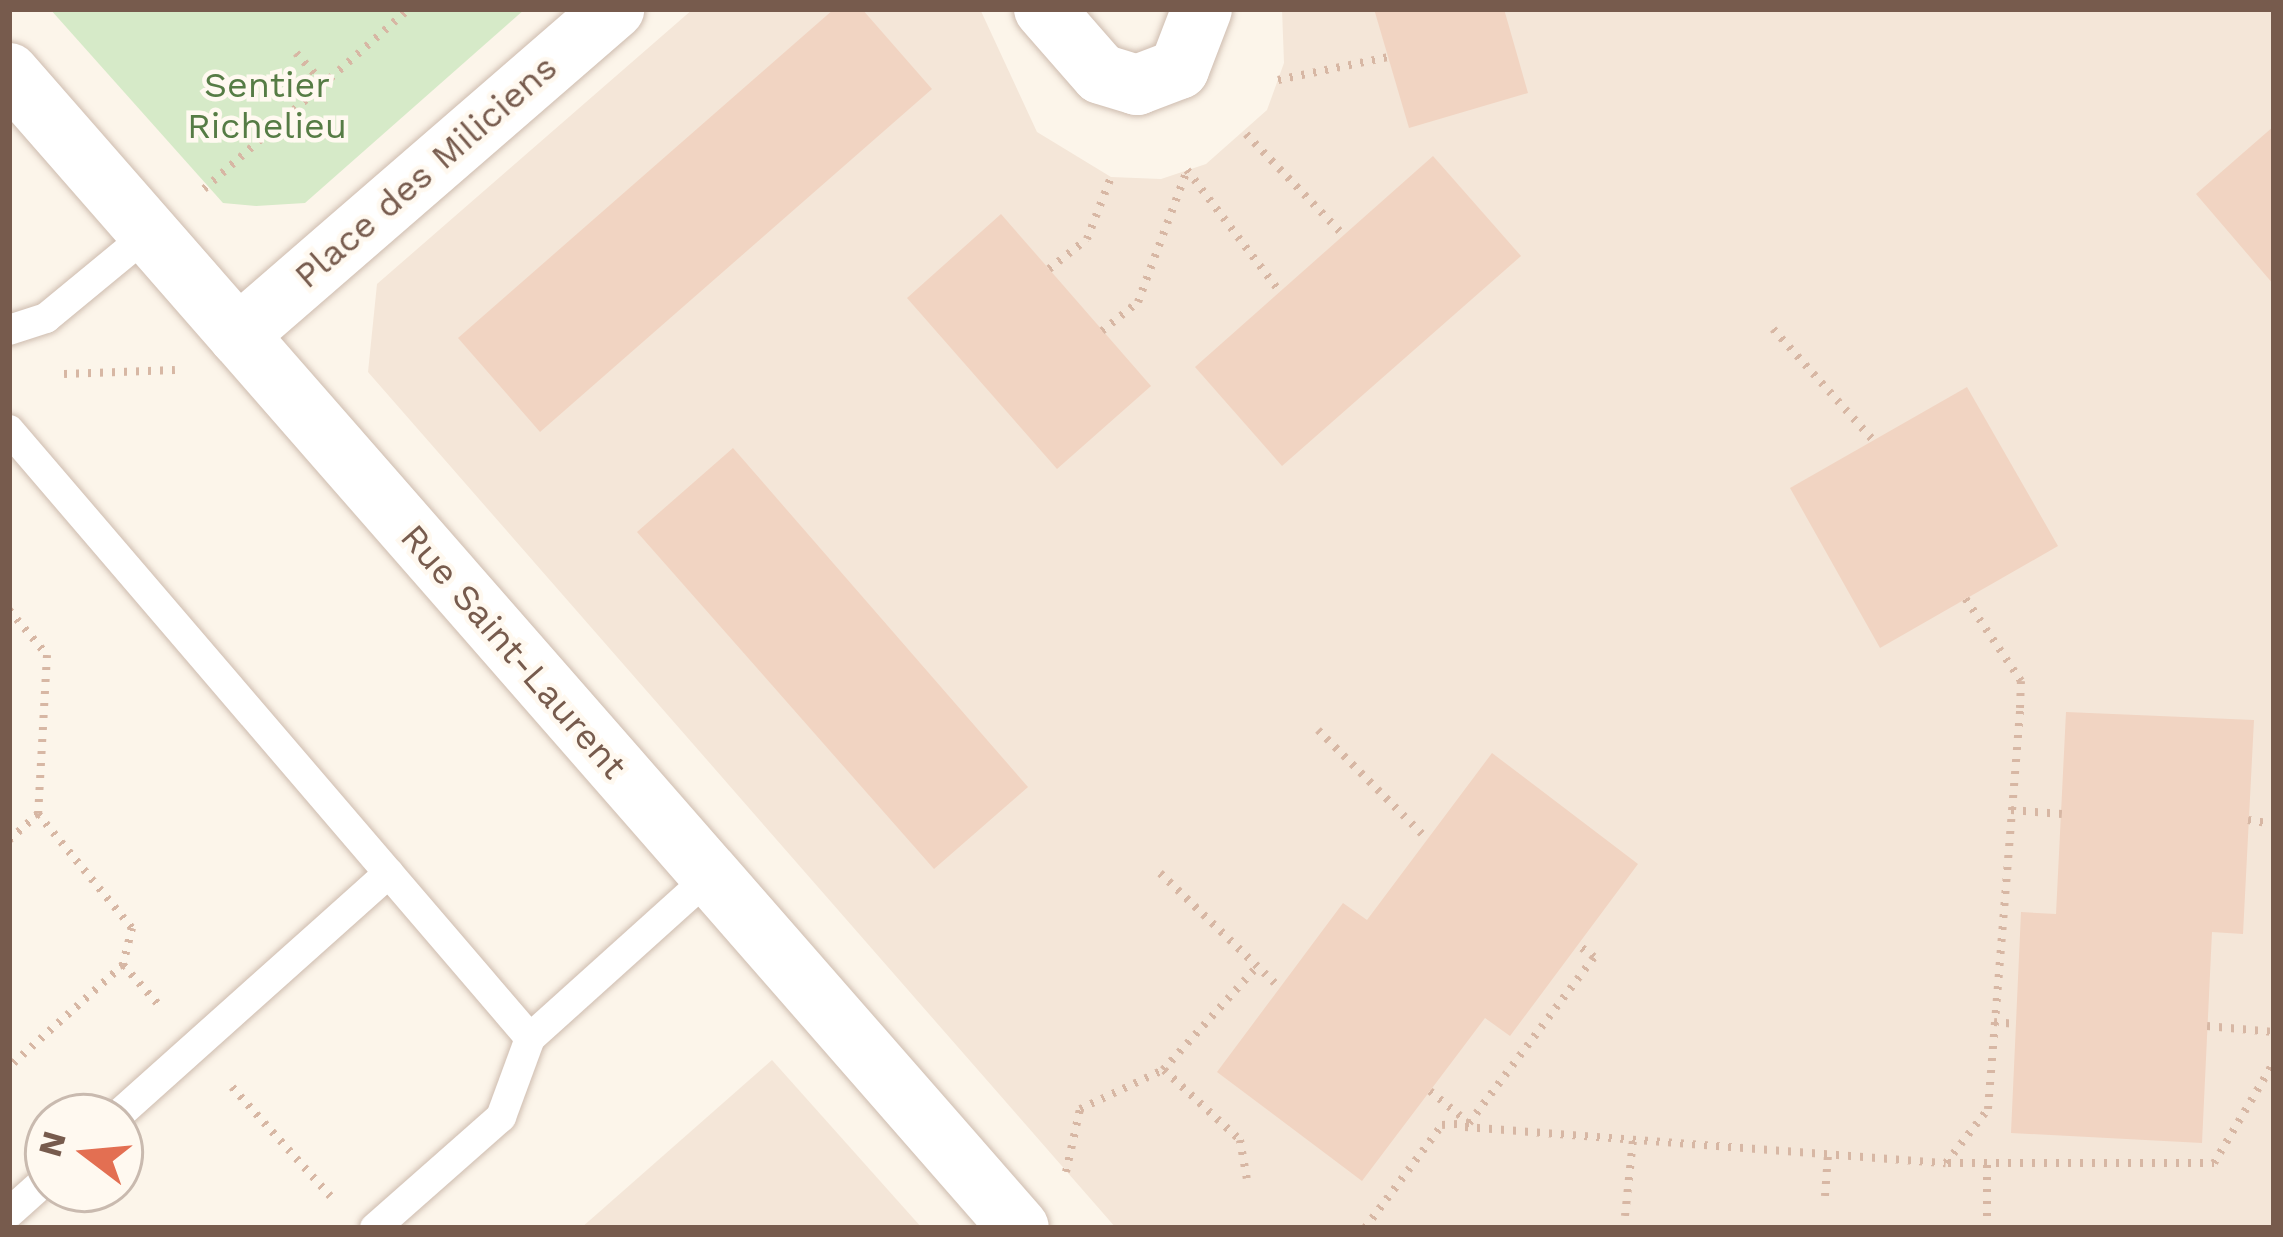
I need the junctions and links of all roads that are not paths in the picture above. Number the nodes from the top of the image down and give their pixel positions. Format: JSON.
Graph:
{"nodes":[{"id":1,"x":614,"y":9,"type":"edge"},
{"id":2,"x":1044,"y":9,"type":"edge"},
{"id":3,"x":1202,"y":9,"type":"edge"},
{"id":4,"x":9,"y":73,"type":"edge"},
{"id":5,"x":148,"y":233,"type":"junction"},
{"id":6,"x":9,"y":330,"type":"edge"},
{"id":7,"x":238,"y":335,"type":"junction"},
{"id":8,"x":9,"y":430,"type":"edge"},
{"id":9,"x":389,"y":874,"type":"junction"},
{"id":10,"x":708,"y":878,"type":"junction"},
{"id":11,"x":530,"y":1038,"type":"junction"},
{"id":12,"x":143,"y":1093,"type":"edge"},
{"id":13,"x":375,"y":1228,"type":"edge"},
{"id":14,"x":1019,"y":1228,"type":"edge"}],
"edges":[{"from":1,"to":7,"type":"street","name":"Place des Miliciens"},
{"from":2,"to":3,"type":"street"},
{"from":4,"to":5,"type":"street","name":"Rue Saint-Laurent"},
{"from":5,"to":6,"type":"lane"},
{"from":5,"to":7,"type":"street","name":"Rue Saint-Laurent"},
{"from":7,"to":10,"type":"street","name":"Rue Saint-Laurent"},
{"from":8,"to":9,"type":"lane"},
{"from":9,"to":11,"type":"lane"},
{"from":9,"to":12,"type":"lane"},
{"from":10,"to":11,"type":"lane"},
{"from":10,"to":14,"type":"street","name":"Rue Saint-Laurent"},
{"from":11,"to":13,"type":"lane"}]}
